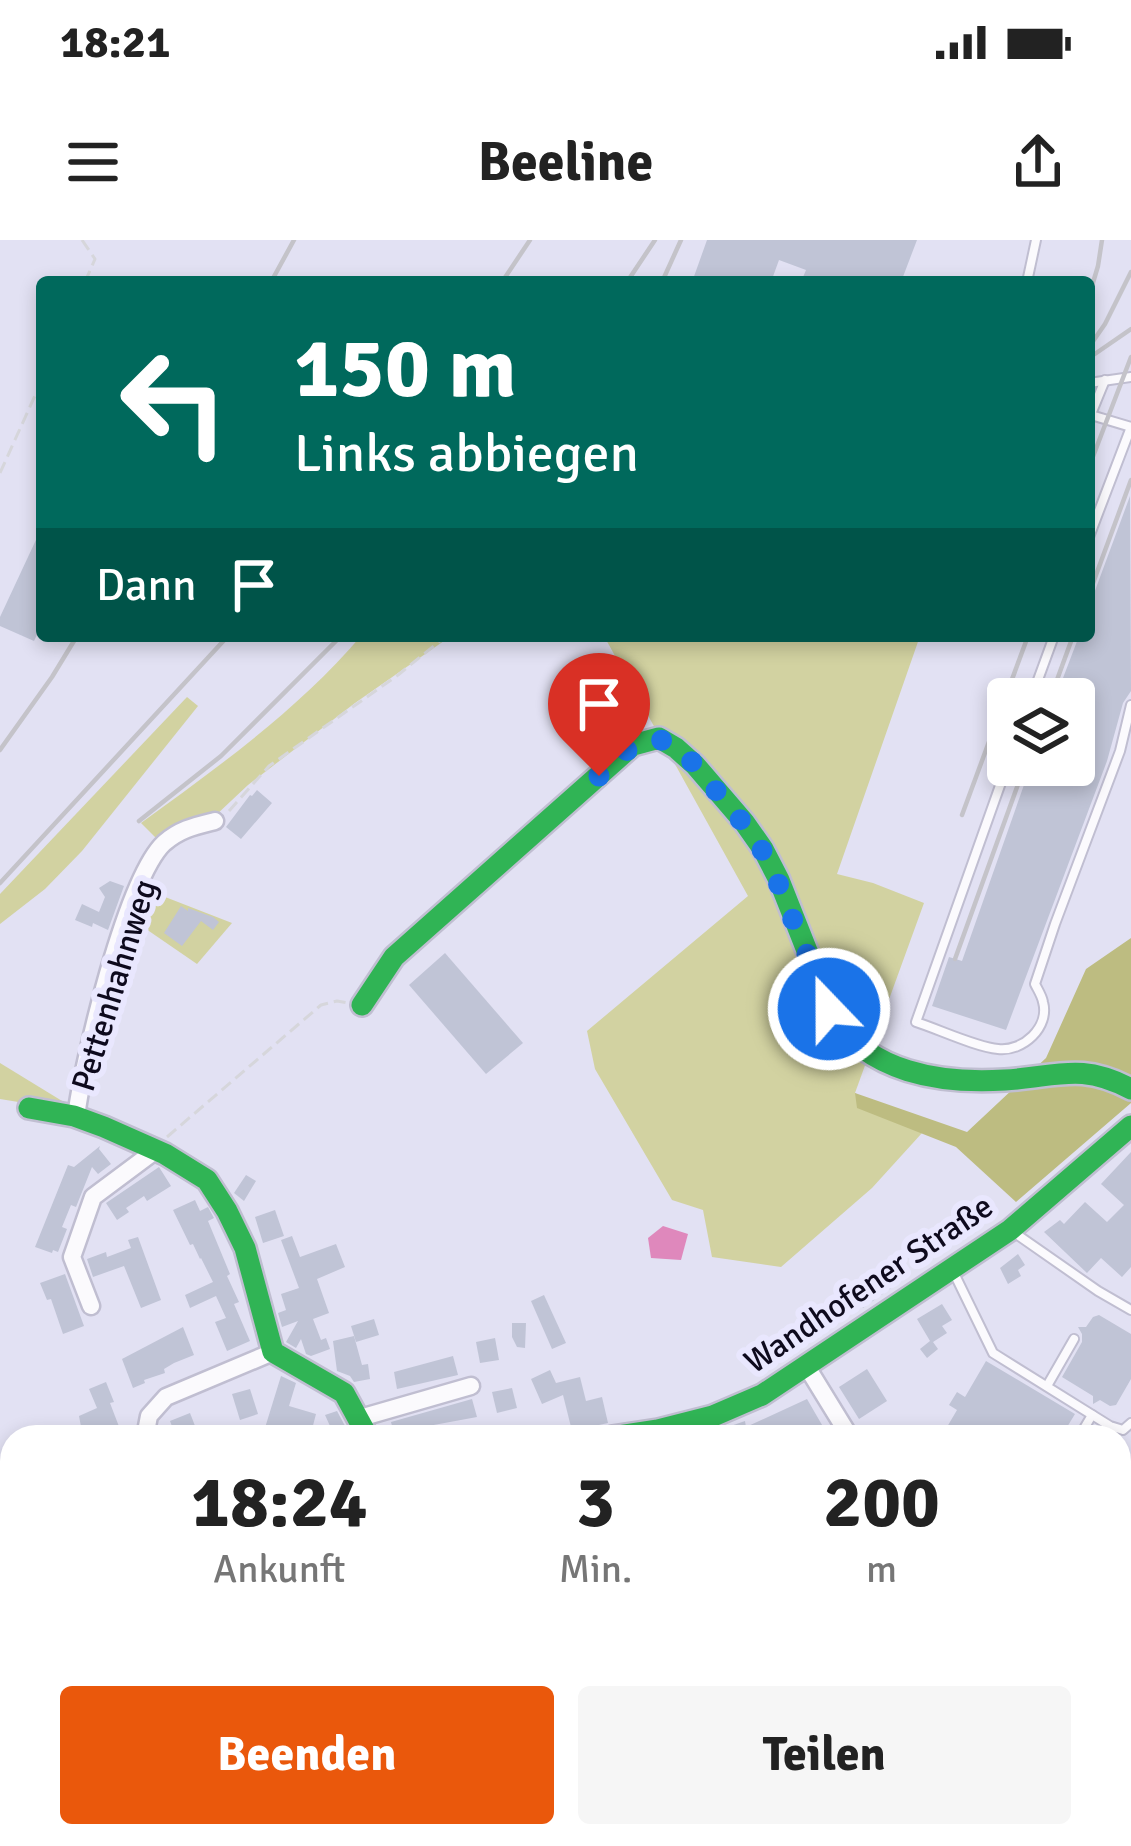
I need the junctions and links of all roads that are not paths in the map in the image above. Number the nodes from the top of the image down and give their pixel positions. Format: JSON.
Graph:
{"nodes":[{"id":1,"x":1036,"y":240,"type":"edge"},
{"id":2,"x":1028,"y":276,"type":"edge"},
{"id":3,"x":1131,"y":377,"type":"edge"},
{"id":4,"x":1106,"y":380,"type":"junction"},
{"id":5,"x":1095,"y":382,"type":"edge"},
{"id":6,"x":1095,"y":405,"type":"edge"},
{"id":7,"x":1095,"y":418,"type":"edge"},
{"id":8,"x":1131,"y":427,"type":"edge"},
{"id":9,"x":1095,"y":521,"type":"edge"},
{"id":10,"x":1052,"y":642,"type":"edge"},
{"id":11,"x":1039,"y":678,"type":"edge"},
{"id":12,"x":1131,"y":706,"type":"edge"},
{"id":13,"x":1000,"y":786,"type":"edge"},
{"id":14,"x":215,"y":821,"type":"road end"},
{"id":15,"x":362,"y":1005,"type":"road end"},
{"id":16,"x":1131,"y":1089,"type":"edge"},
{"id":17,"x":28,"y":1108,"type":"dead end"},
{"id":18,"x":76,"y":1117,"type":"junction"},
{"id":19,"x":1131,"y":1126,"type":"edge"},
{"id":20,"x":156,"y":1150,"type":"junction"},
{"id":21,"x":1010,"y":1230,"type":"junction"},
{"id":22,"x":952,"y":1270,"type":"junction"},
{"id":23,"x":91,"y":1306,"type":"dead end"},
{"id":24,"x":1130,"y":1307,"type":"edge"},
{"id":25,"x":1074,"y":1339,"type":"dead end"},
{"id":26,"x":273,"y":1352,"type":"junction"},
{"id":27,"x":807,"y":1367,"type":"junction"},
{"id":28,"x":472,"y":1386,"type":"dead end"},
{"id":29,"x":1047,"y":1386,"type":"junction"},
{"id":30,"x":1092,"y":1414,"type":"junction"},
{"id":31,"x":147,"y":1425,"type":"edge"},
{"id":32,"x":362,"y":1425,"type":"edge"},
{"id":33,"x":372,"y":1425,"type":"edge"},
{"id":34,"x":678,"y":1425,"type":"edge"},
{"id":35,"x":843,"y":1425,"type":"edge"},
{"id":36,"x":1086,"y":1425,"type":"edge"},
{"id":37,"x":1113,"y":1425,"type":"edge"}],
"edges":[{"from":1,"to":2,"type":"lane"},
{"from":3,"to":4,"type":"lane"},
{"from":4,"to":5,"type":"lane"},
{"from":4,"to":6,"type":"lane"},
{"from":7,"to":8,"type":"lane"},
{"from":8,"to":9,"type":"lane"},
{"from":10,"to":11,"type":"lane"},
{"from":12,"to":13,"type":"lane"},
{"from":14,"to":18,"type":"street","name":"Pettenhahnweg"},
{"from":15,"to":16,"type":"street"},
{"from":17,"to":18,"type":"street"},
{"from":18,"to":20,"type":"street"},
{"from":19,"to":21,"type":"street","name":"Wandhofener Straße"},
{"from":20,"to":23,"type":"street"},
{"from":20,"to":26,"type":"street"},
{"from":21,"to":22,"type":"street","name":"Wandhofener Straße"},
{"from":21,"to":24,"type":"lane"},
{"from":22,"to":27,"type":"street","name":"Wandhofener Straße"},
{"from":22,"to":29,"type":"lane"},
{"from":25,"to":29,"type":"lane"},
{"from":26,"to":31,"type":"street"},
{"from":26,"to":32,"type":"street"},
{"from":27,"to":34,"type":"street","name":"Wandhofener Straße"},
{"from":27,"to":35,"type":"street"},
{"from":28,"to":33,"type":"street"},
{"from":29,"to":30,"type":"lane"},
{"from":30,"to":36,"type":"lane"},
{"from":30,"to":37,"type":"lane"}]}
